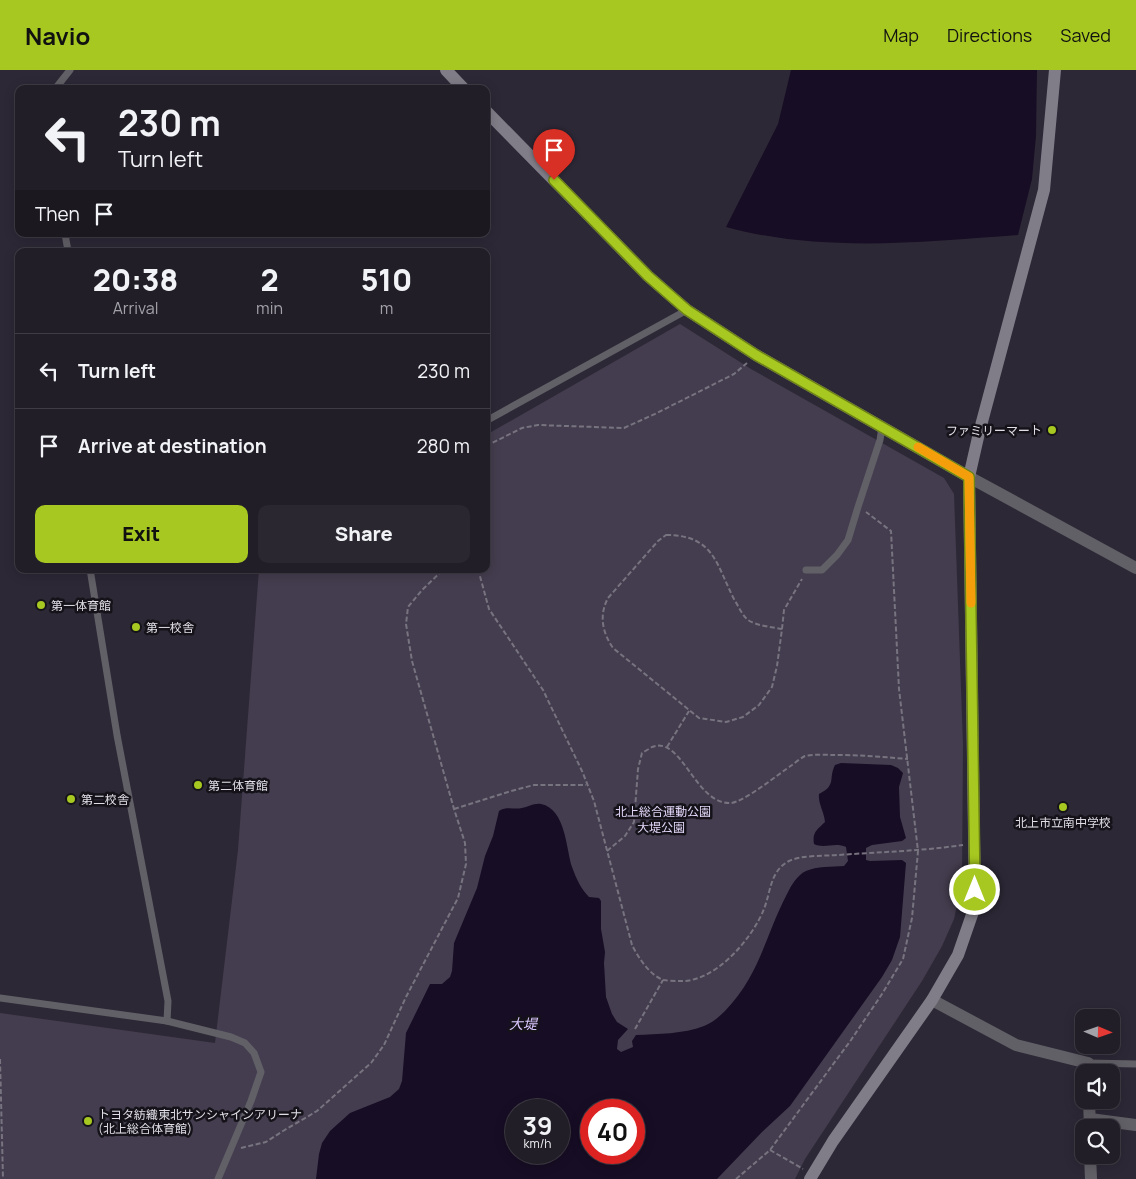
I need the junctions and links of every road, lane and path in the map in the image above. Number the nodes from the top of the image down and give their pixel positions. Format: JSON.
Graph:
{"nodes":[{"id":1,"x":70,"y":70,"type":"edge"},
{"id":2,"x":446,"y":70,"type":"edge"},
{"id":3,"x":1055,"y":70,"type":"edge"},
{"id":4,"x":58,"y":85,"type":"edge"},
{"id":5,"x":460,"y":85,"type":"edge"},
{"id":6,"x":490,"y":115,"type":"edge"},
{"id":7,"x":687,"y":310,"type":"junction"},
{"id":8,"x":756,"y":355,"type":"junction"},
{"id":9,"x":490,"y":420,"type":"edge"},
{"id":10,"x":882,"y":427,"type":"junction"},
{"id":11,"x":490,"y":444,"type":"edge"},
{"id":12,"x":969,"y":477,"type":"junction"},
{"id":13,"x":858,"y":507,"type":"junction"},
{"id":14,"x":1136,"y":568,"type":"edge"},
{"id":15,"x":806,"y":570,"type":"joint"},
{"id":16,"x":91,"y":573,"type":"edge"},
{"id":17,"x":440,"y":573,"type":"edge"},
{"id":18,"x":479,"y":573,"type":"edge"},
{"id":19,"x":782,"y":629,"type":"junction"},
{"id":20,"x":689,"y":711,"type":"junction"},
{"id":21,"x":667,"y":748,"type":"junction"},
{"id":22,"x":908,"y":759,"type":"junction"},
{"id":23,"x":587,"y":785,"type":"junction"},
{"id":24,"x":454,"y":809,"type":"junction"},
{"id":25,"x":975,"y":844,"type":"junction"},
{"id":26,"x":607,"y":851,"type":"junction"},
{"id":27,"x":918,"y":851,"type":"junction"},
{"id":28,"x":663,"y":980,"type":"junction"},
{"id":29,"x":0,"y":998,"type":"edge"},
{"id":30,"x":932,"y":1000,"type":"junction"},
{"id":31,"x":167,"y":1021,"type":"junction"},
{"id":32,"x":635,"y":1029,"type":"dead end"},
{"id":33,"x":0,"y":1059,"type":"edge"},
{"id":34,"x":1075,"y":1064,"type":"edge"},
{"id":35,"x":1136,"y":1064,"type":"edge"},
{"id":36,"x":1120,"y":1065,"type":"edge"},
{"id":37,"x":1120,"y":1125,"type":"edge"},
{"id":38,"x":1136,"y":1126,"type":"edge"},
{"id":39,"x":232,"y":1148,"type":"junction"},
{"id":40,"x":770,"y":1150,"type":"junction"},
{"id":41,"x":1090,"y":1164,"type":"edge"},
{"id":42,"x":811,"y":1177,"type":"edge"},
{"id":43,"x":4,"y":1179,"type":"edge"},
{"id":44,"x":218,"y":1179,"type":"edge"},
{"id":45,"x":736,"y":1179,"type":"edge"},
{"id":46,"x":1091,"y":1179,"type":"edge"}],
"edges":[{"from":1,"to":4,"type":"lane"},
{"from":2,"to":5,"type":"street"},
{"from":3,"to":12,"type":"street"},
{"from":6,"to":7,"type":"street"},
{"from":7,"to":8,"type":"street"},
{"from":7,"to":9,"type":"lane"},
{"from":8,"to":10,"type":"street"},
{"from":8,"to":11,"type":"path"},
{"from":10,"to":12,"type":"street"},
{"from":10,"to":13,"type":"lane"},
{"from":12,"to":14,"type":"street"},
{"from":12,"to":25,"type":"street"},
{"from":13,"to":15,"type":"lane"},
{"from":13,"to":22,"type":"path"},
{"from":15,"to":19,"type":"path"},
{"from":16,"to":31,"type":"lane"},
{"from":17,"to":24,"type":"path"},
{"from":18,"to":23,"type":"path"},
{"from":19,"to":20,"type":"path"},
{"from":19,"to":20,"type":"path"},
{"from":20,"to":21,"type":"path"},
{"from":21,"to":22,"type":"path"},
{"from":21,"to":26,"type":"path"},
{"from":22,"to":27,"type":"path"},
{"from":23,"to":24,"type":"path"},
{"from":23,"to":26,"type":"path"},
{"from":24,"to":39,"type":"path"},
{"from":25,"to":27,"type":"path"},
{"from":25,"to":30,"type":"street"},
{"from":26,"to":28,"type":"path"},
{"from":27,"to":28,"type":"path"},
{"from":27,"to":40,"type":"path"},
{"from":28,"to":32,"type":"path"},
{"from":29,"to":31,"type":"lane"},
{"from":30,"to":34,"type":"street"},
{"from":30,"to":42,"type":"street"},
{"from":31,"to":39,"type":"lane"},
{"from":33,"to":43,"type":"path"},
{"from":35,"to":36,"type":"lane"},
{"from":37,"to":38,"type":"street"},
{"from":39,"to":44,"type":"lane"},
{"from":40,"to":42,"type":"path"},
{"from":40,"to":45,"type":"path"},
{"from":41,"to":46,"type":"street"}]}
